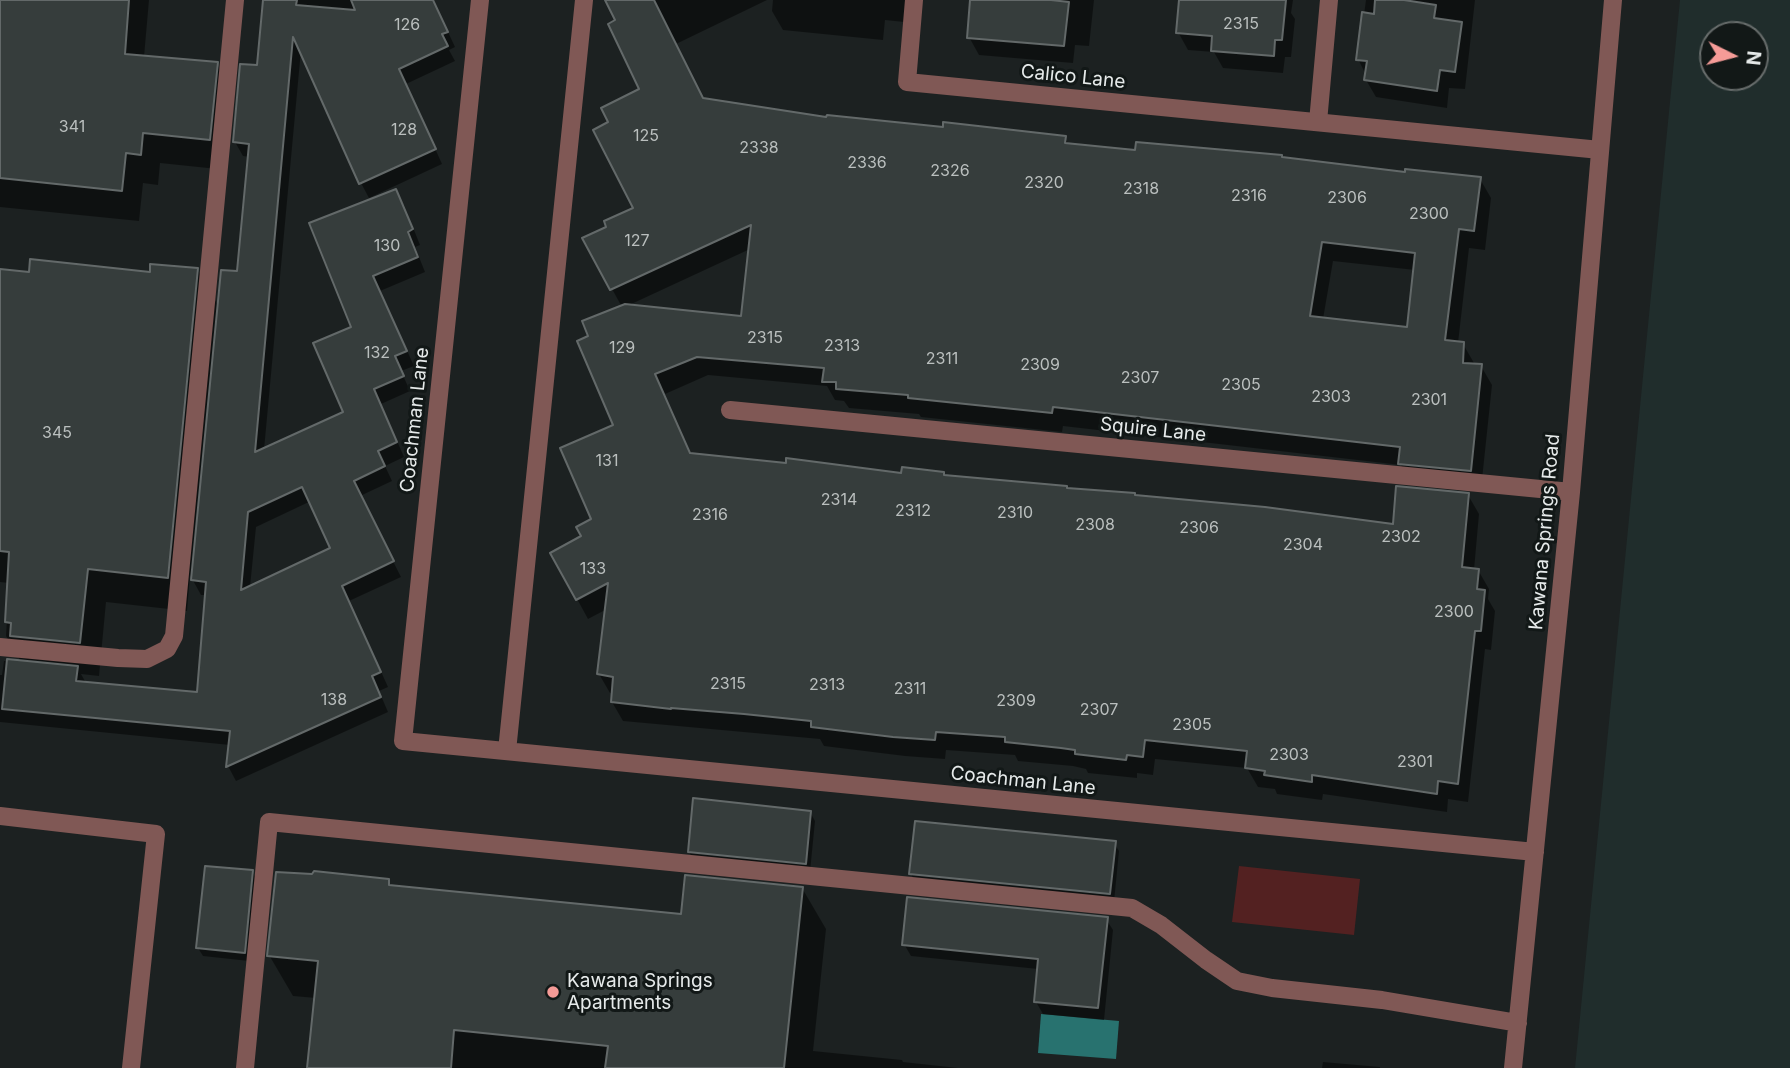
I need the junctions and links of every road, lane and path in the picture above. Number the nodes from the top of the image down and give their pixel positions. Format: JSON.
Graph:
{"nodes":[{"id":1,"x":235,"y":0,"type":"edge"},
{"id":2,"x":480,"y":0,"type":"edge"},
{"id":3,"x":584,"y":0,"type":"edge"},
{"id":4,"x":914,"y":0,"type":"edge"},
{"id":5,"x":1329,"y":0,"type":"edge"},
{"id":6,"x":1613,"y":0,"type":"edge"},
{"id":7,"x":1318,"y":122,"type":"junction"},
{"id":8,"x":1600,"y":150,"type":"junction"},
{"id":9,"x":730,"y":410,"type":"dead end"},
{"id":10,"x":1571,"y":492,"type":"junction"},
{"id":11,"x":0,"y":647,"type":"edge"},
{"id":12,"x":507,"y":751,"type":"junction"},
{"id":13,"x":0,"y":816,"type":"edge"},
{"id":14,"x":1535,"y":852,"type":"junction"},
{"id":15,"x":1518,"y":1023,"type":"junction"},
{"id":16,"x":131,"y":1068,"type":"edge"},
{"id":17,"x":245,"y":1068,"type":"edge"},
{"id":18,"x":1513,"y":1068,"type":"edge"}],
"edges":[{"from":1,"to":11,"type":"street"},
{"from":2,"to":12,"type":"street","name":"Coachman Lane"},
{"from":3,"to":12,"type":"street"},
{"from":4,"to":7,"type":"street","name":"Calico Lane"},
{"from":5,"to":7,"type":"street"},
{"from":6,"to":8,"type":"street","name":"Kawana Springs Road"},
{"from":7,"to":8,"type":"street","name":"Calico Lane"},
{"from":8,"to":10,"type":"street","name":"Kawana Springs Road"},
{"from":9,"to":10,"type":"street","name":"Squire Lane"},
{"from":10,"to":14,"type":"street","name":"Kawana Springs Road"},
{"from":12,"to":14,"type":"street","name":"Coachman Lane"},
{"from":13,"to":16,"type":"street"},
{"from":14,"to":15,"type":"street","name":"Kawana Springs Road"},
{"from":15,"to":17,"type":"street"},
{"from":15,"to":18,"type":"street","name":"Kawana Springs Road"}]}
